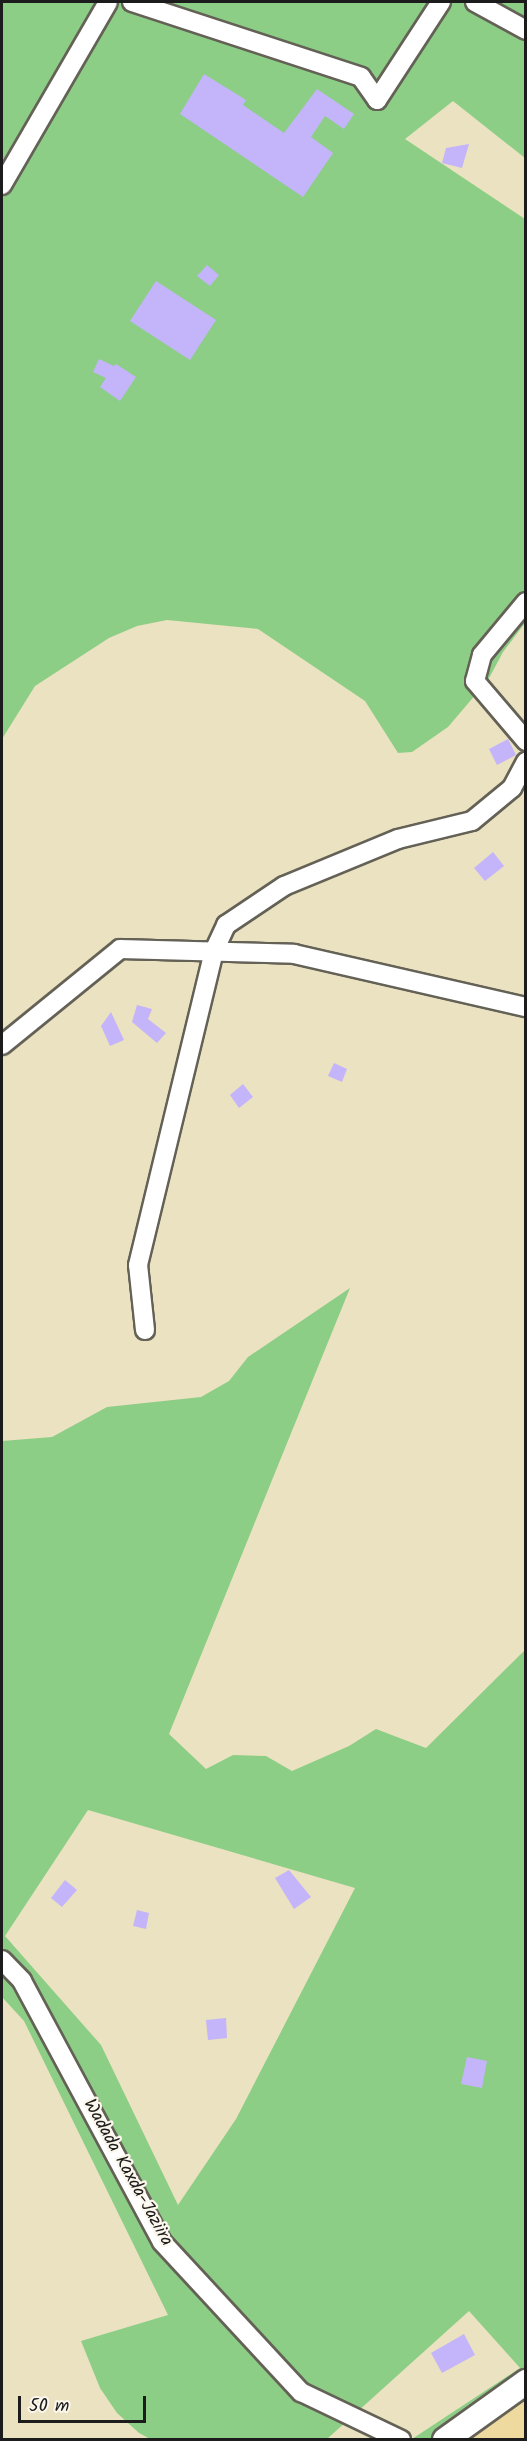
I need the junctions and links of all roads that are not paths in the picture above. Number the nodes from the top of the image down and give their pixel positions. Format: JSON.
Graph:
{"nodes":[{"id":1,"x":108,"y":2,"type":"edge"},
{"id":2,"x":132,"y":2,"type":"edge"},
{"id":3,"x":441,"y":2,"type":"edge"},
{"id":4,"x":475,"y":2,"type":"edge"},
{"id":5,"x":525,"y":30,"type":"edge"},
{"id":6,"x":2,"y":185,"type":"edge"},
{"id":7,"x":525,"y":602,"type":"edge"},
{"id":8,"x":525,"y":741,"type":"edge"},
{"id":9,"x":525,"y":762,"type":"edge"},
{"id":10,"x":214,"y":951,"type":"junction"},
{"id":11,"x":525,"y":1007,"type":"edge"},
{"id":12,"x":2,"y":1045,"type":"edge"},
{"id":13,"x":145,"y":1330,"type":"dead end"},
{"id":14,"x":2,"y":1960,"type":"edge"},
{"id":15,"x":525,"y":2382,"type":"edge"},
{"id":16,"x":401,"y":2439,"type":"edge"},
{"id":17,"x":445,"y":2439,"type":"edge"}],
"edges":[{"from":1,"to":6,"type":"street"},
{"from":2,"to":3,"type":"street"},
{"from":4,"to":5,"type":"street"},
{"from":7,"to":8,"type":"street"},
{"from":9,"to":10,"type":"street"},
{"from":10,"to":11,"type":"street"},
{"from":10,"to":12,"type":"street"},
{"from":10,"to":13,"type":"street"},
{"from":14,"to":16,"type":"street","name":"Wadada Kaxda-Jaziira"},
{"from":15,"to":17,"type":"main road"}]}
